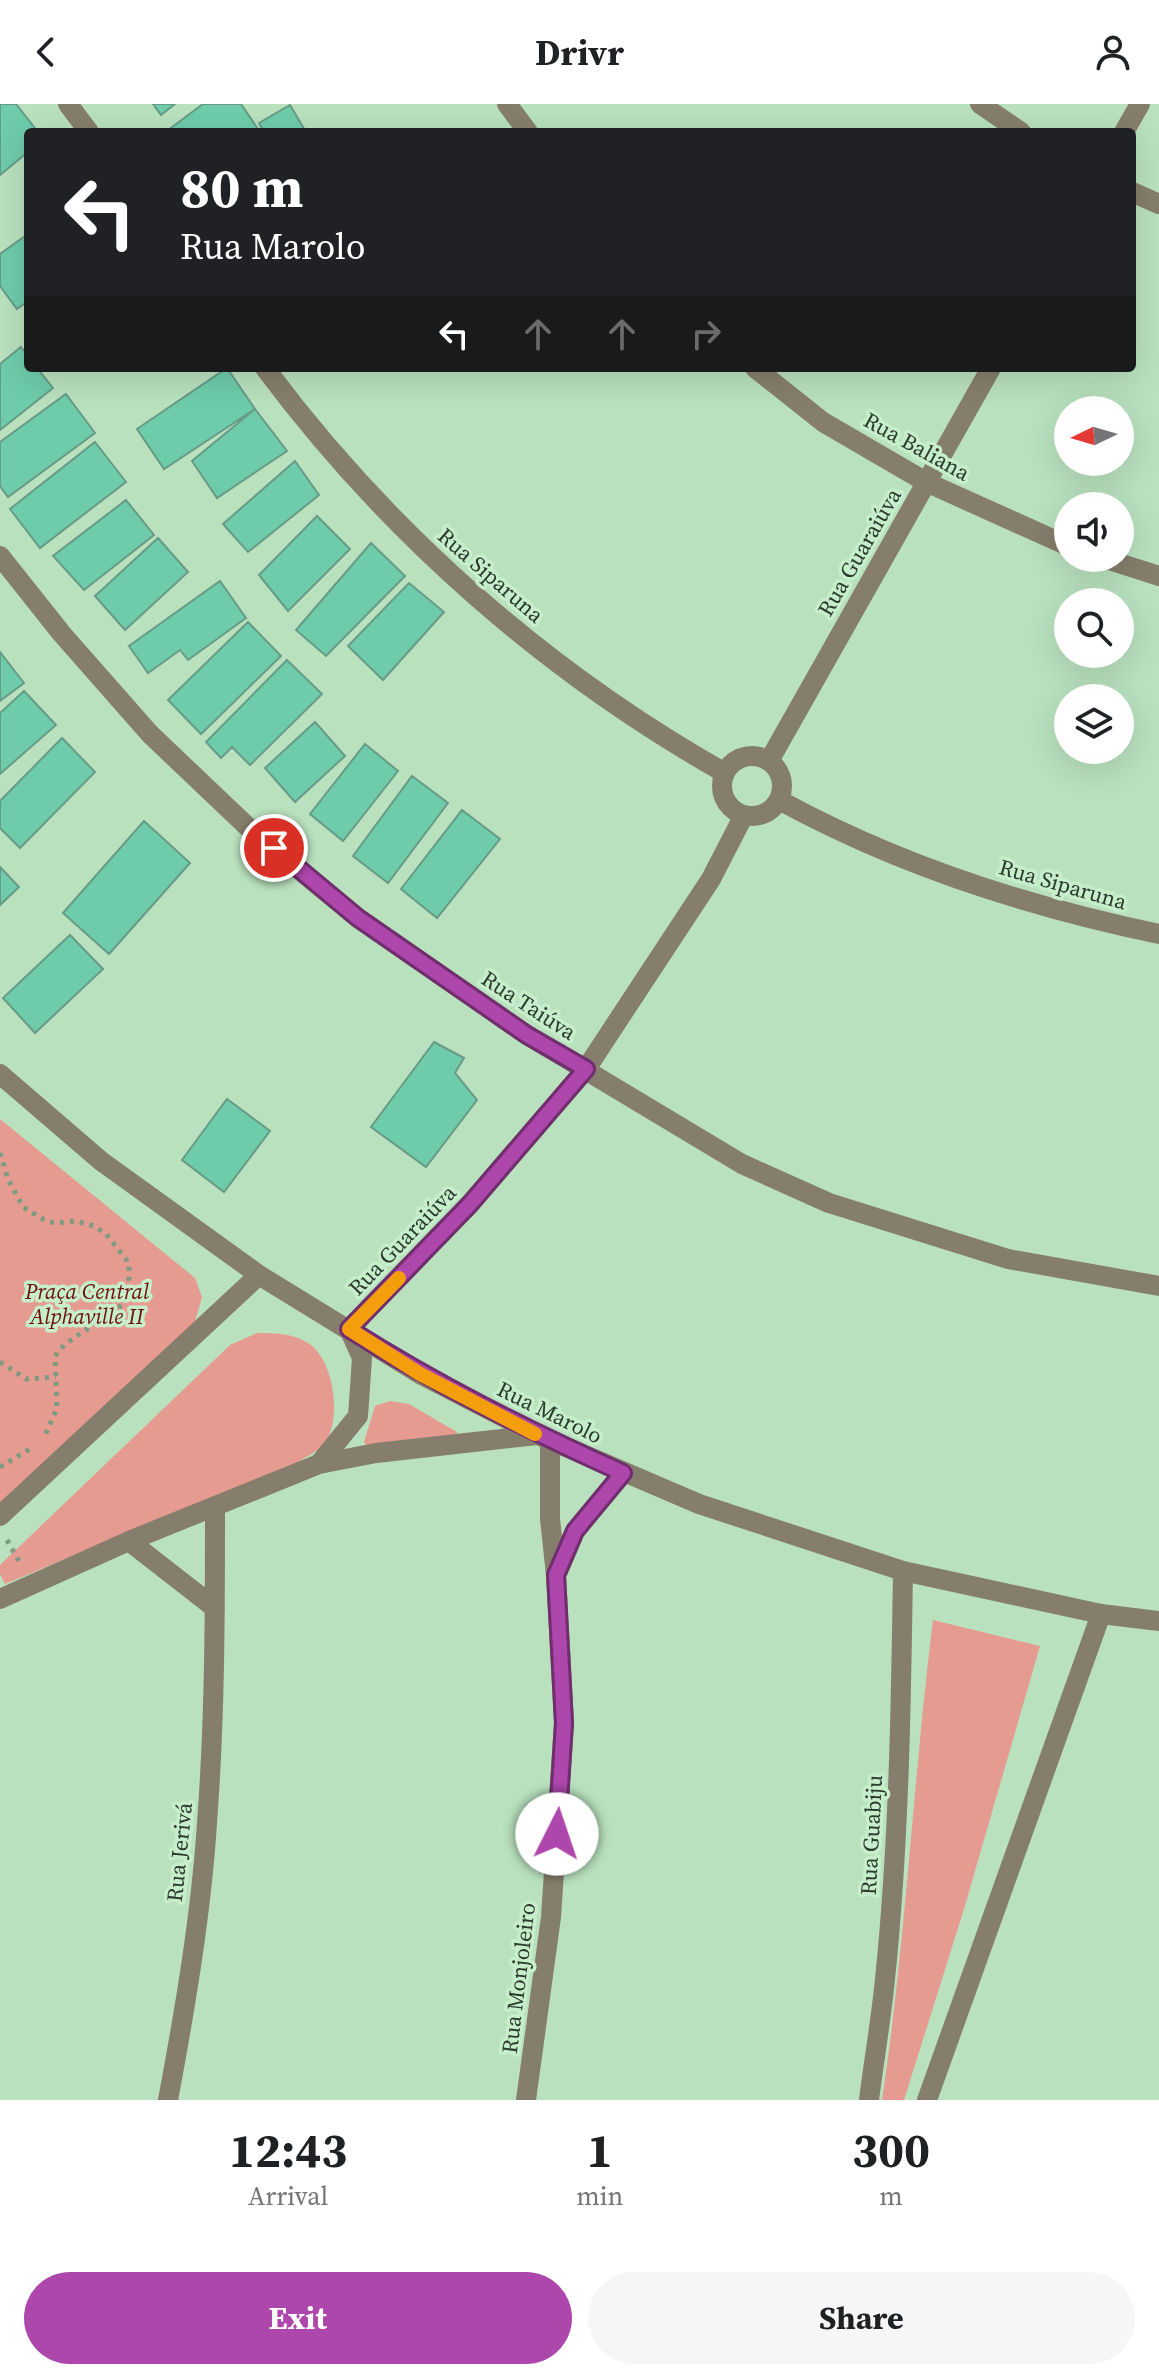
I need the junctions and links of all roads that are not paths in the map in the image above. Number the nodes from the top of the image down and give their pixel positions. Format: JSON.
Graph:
{"nodes":[{"id":1,"x":68,"y":104,"type":"edge"},
{"id":2,"x":507,"y":104,"type":"edge"},
{"id":3,"x":980,"y":104,"type":"edge"},
{"id":4,"x":1140,"y":104,"type":"edge"},
{"id":5,"x":86,"y":128,"type":"edge"},
{"id":6,"x":525,"y":128,"type":"edge"},
{"id":7,"x":1015,"y":128,"type":"edge"},
{"id":8,"x":1126,"y":128,"type":"edge"},
{"id":9,"x":1136,"y":194,"type":"edge"},
{"id":10,"x":1159,"y":204,"type":"edge"},
{"id":11,"x":268,"y":372,"type":"edge"},
{"id":12,"x":760,"y":372,"type":"edge"},
{"id":13,"x":989,"y":372,"type":"edge"},
{"id":14,"x":926,"y":482,"type":"junction"},
{"id":15,"x":1054,"y":540,"type":"edge"},
{"id":16,"x":0,"y":556,"type":"edge"},
{"id":17,"x":1134,"y":568,"type":"edge"},
{"id":18,"x":1159,"y":576,"type":"edge"},
{"id":19,"x":769,"y":761,"type":"junction"},
{"id":20,"x":725,"y":773,"type":"junction"},
{"id":21,"x":779,"y":800,"type":"junction"},
{"id":22,"x":744,"y":815,"type":"junction"},
{"id":23,"x":1159,"y":934,"type":"edge"},
{"id":24,"x":586,"y":1069,"type":"junction"},
{"id":25,"x":0,"y":1074,"type":"edge"},
{"id":26,"x":259,"y":1275,"type":"junction"},
{"id":27,"x":1159,"y":1286,"type":"edge"},
{"id":28,"x":349,"y":1329,"type":"junction"},
{"id":29,"x":544,"y":1438,"type":"junction"},
{"id":30,"x":319,"y":1464,"type":"junction"},
{"id":31,"x":623,"y":1473,"type":"junction"},
{"id":32,"x":215,"y":1506,"type":"junction"},
{"id":33,"x":0,"y":1516,"type":"edge"},
{"id":34,"x":129,"y":1541,"type":"junction"},
{"id":35,"x":903,"y":1571,"type":"junction"},
{"id":36,"x":556,"y":1575,"type":"junction"},
{"id":37,"x":0,"y":1599,"type":"edge"},
{"id":38,"x":215,"y":1608,"type":"junction"},
{"id":39,"x":1101,"y":1614,"type":"junction"},
{"id":40,"x":1159,"y":1621,"type":"edge"},
{"id":41,"x":168,"y":2100,"type":"edge"},
{"id":42,"x":526,"y":2100,"type":"edge"},
{"id":43,"x":869,"y":2100,"type":"edge"},
{"id":44,"x":927,"y":2100,"type":"edge"}],
"edges":[{"from":1,"to":5,"type":"street"},
{"from":2,"to":6,"type":"street"},
{"from":3,"to":7,"type":"street"},
{"from":4,"to":8,"type":"street"},
{"from":9,"to":10,"type":"street"},
{"from":11,"to":20,"type":"street","name":"Rua Siparuna"},
{"from":12,"to":14,"type":"street","name":"Rua Baliana"},
{"from":13,"to":14,"type":"street","name":"Rua Guaraiúva"},
{"from":14,"to":15,"type":"street","name":"Rua Baliana"},
{"from":14,"to":19,"type":"street","name":"Rua Guaraiúva"},
{"from":16,"to":24,"type":"street","name":"Rua Taiúva"},
{"from":17,"to":18,"type":"street"},
{"from":19,"to":20,"type":"street"},
{"from":19,"to":21,"type":"street"},
{"from":20,"to":22,"type":"street"},
{"from":21,"to":22,"type":"street"},
{"from":21,"to":23,"type":"street","name":"Rua Siparuna"},
{"from":22,"to":24,"type":"street","name":"Rua Guaraiúva"},
{"from":24,"to":27,"type":"street","name":"Rua Taiúva"},
{"from":24,"to":28,"type":"street","name":"Rua Guaraiúva"},
{"from":25,"to":26,"type":"street","name":"Rua Marolo"},
{"from":26,"to":28,"type":"street","name":"Rua Marolo"},
{"from":26,"to":33,"type":"street"},
{"from":28,"to":29,"type":"street","name":"Rua Marolo"},
{"from":28,"to":30,"type":"street","name":"Rua Guaraiúva"},
{"from":29,"to":30,"type":"street"},
{"from":29,"to":31,"type":"street","name":"Rua Marolo"},
{"from":29,"to":36,"type":"street","name":"Rua Monjoleiro"},
{"from":30,"to":32,"type":"street","name":"Rua Guaraiúva"},
{"from":31,"to":35,"type":"street","name":"Rua Marolo"},
{"from":31,"to":36,"type":"street","name":"Rua Monjoleiro"},
{"from":32,"to":34,"type":"street","name":"Rua Guaraiúva"},
{"from":32,"to":38,"type":"street","name":"Rua Jerivá"},
{"from":34,"to":37,"type":"street","name":"Rua Guaraiúva"},
{"from":34,"to":38,"type":"street"},
{"from":35,"to":39,"type":"street","name":"Rua Marolo"},
{"from":35,"to":43,"type":"street","name":"Rua Guabiju"},
{"from":36,"to":42,"type":"street","name":"Rua Monjoleiro"},
{"from":38,"to":41,"type":"street","name":"Rua Jerivá"},
{"from":39,"to":40,"type":"street","name":"Rua Marolo"},
{"from":39,"to":44,"type":"street"}]}
